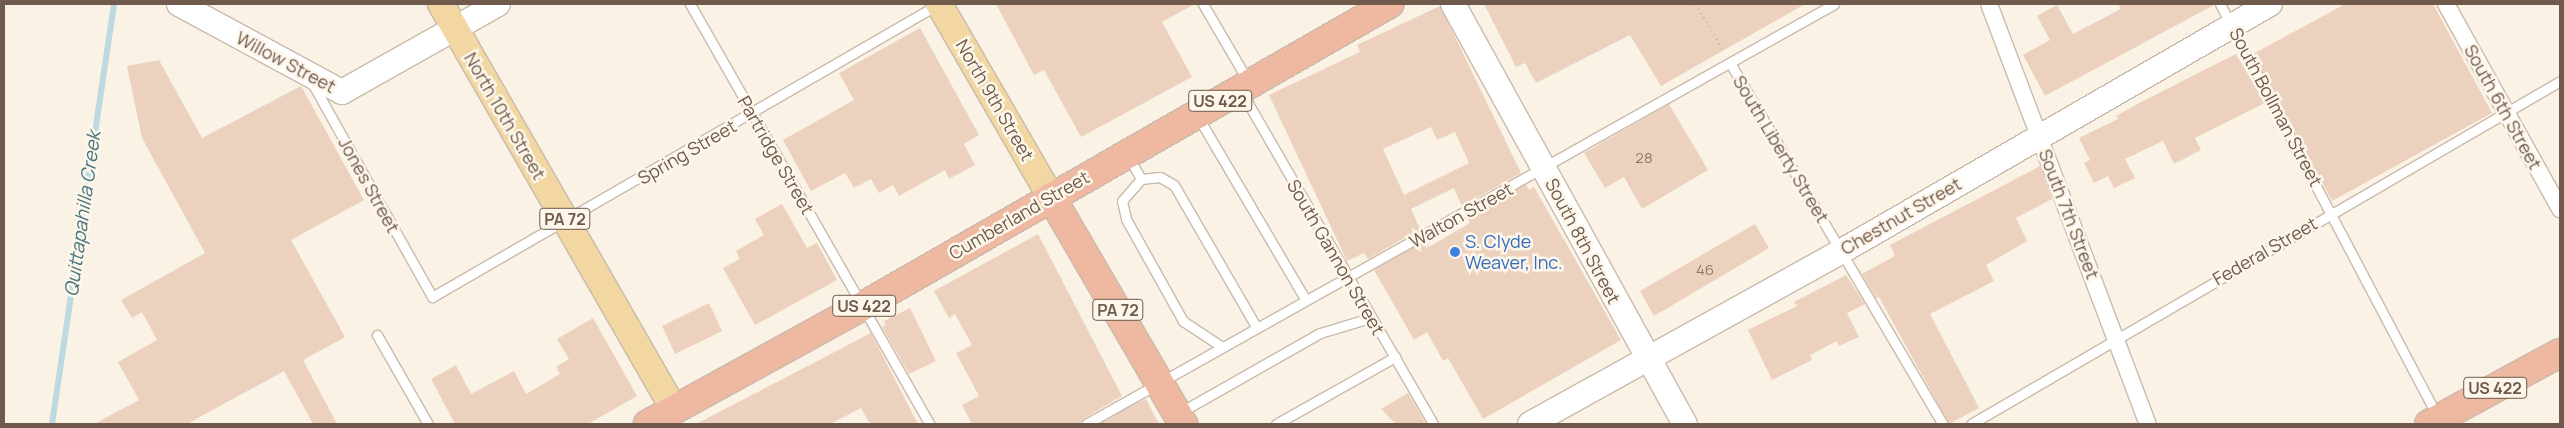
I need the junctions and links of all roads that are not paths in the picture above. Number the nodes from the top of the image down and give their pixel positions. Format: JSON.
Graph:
{"nodes":[{"id":1,"x":179,"y":4,"type":"edge"},
{"id":2,"x":440,"y":4,"type":"edge"},
{"id":3,"x":498,"y":4,"type":"edge"},
{"id":4,"x":690,"y":4,"type":"edge"},
{"id":5,"x":939,"y":4,"type":"edge"},
{"id":6,"x":1203,"y":4,"type":"edge"},
{"id":7,"x":1389,"y":4,"type":"edge"},
{"id":8,"x":1453,"y":4,"type":"edge"},
{"id":9,"x":1834,"y":4,"type":"edge"},
{"id":10,"x":1989,"y":4,"type":"edge"},
{"id":11,"x":2220,"y":4,"type":"edge"},
{"id":12,"x":2270,"y":4,"type":"edge"},
{"id":13,"x":2446,"y":4,"type":"edge"},
{"id":14,"x":2233,"y":26,"type":"junction"},
{"id":15,"x":455,"y":28,"type":"junction"},
{"id":16,"x":1730,"y":63,"type":"junction"},
{"id":17,"x":306,"y":72,"type":"junction"},
{"id":18,"x":2560,"y":81,"type":"edge"},
{"id":19,"x":1245,"y":86,"type":"junction"},
{"id":20,"x":2505,"y":112,"type":"junction"},
{"id":21,"x":753,"y":114,"type":"junction"},
{"id":22,"x":1197,"y":115,"type":"junction"},
{"id":23,"x":2040,"y":138,"type":"junction"},
{"id":24,"x":1127,"y":154,"type":"junction"},
{"id":25,"x":1544,"y":169,"type":"junction"},
{"id":26,"x":1141,"y":179,"type":"junction"},
{"id":27,"x":1051,"y":197,"type":"junction"},
{"id":28,"x":2560,"y":209,"type":"edge"},
{"id":29,"x":2332,"y":213,"type":"junction"},
{"id":30,"x":567,"y":222,"type":"junction"},
{"id":31,"x":1842,"y":251,"type":"junction"},
{"id":32,"x":1348,"y":277,"type":"junction"},
{"id":33,"x":432,"y":298,"type":"joint"},
{"id":34,"x":1306,"y":300,"type":"junction"},
{"id":35,"x":863,"y":306,"type":"junction"},
{"id":36,"x":1370,"y":318,"type":"junction"},
{"id":37,"x":1257,"y":328,"type":"junction"},
{"id":38,"x":377,"y":335,"type":"dead end"},
{"id":39,"x":2117,"y":338,"type":"junction"},
{"id":40,"x":1222,"y":347,"type":"junction"},
{"id":41,"x":2560,"y":353,"type":"edge"},
{"id":42,"x":1395,"y":357,"type":"junction"},
{"id":43,"x":1646,"y":357,"type":"junction"},
{"id":44,"x":1160,"y":381,"type":"junction"},
{"id":45,"x":678,"y":417,"type":"edge"},
{"id":46,"x":1180,"y":419,"type":"edge"},
{"id":47,"x":2436,"y":422,"type":"edge"},
{"id":48,"x":428,"y":424,"type":"edge"},
{"id":49,"x":648,"y":424,"type":"edge"},
{"id":50,"x":930,"y":424,"type":"edge"},
{"id":51,"x":1086,"y":424,"type":"edge"},
{"id":52,"x":1276,"y":424,"type":"edge"},
{"id":53,"x":1433,"y":424,"type":"edge"},
{"id":54,"x":1530,"y":424,"type":"edge"},
{"id":55,"x":1685,"y":424,"type":"edge"},
{"id":56,"x":1943,"y":424,"type":"edge"},
{"id":57,"x":1971,"y":424,"type":"edge"},
{"id":58,"x":2148,"y":424,"type":"edge"}],
"edges":[{"from":1,"to":17,"type":"street","name":"Willow Street"},
{"from":2,"to":15,"type":"main road","name":"North 10th Street","number":"PA 72"},
{"from":3,"to":15,"type":"street","name":"Willow Street"},
{"from":4,"to":21,"type":"lane","name":"Partridge Street"},
{"from":5,"to":21,"type":"lane","name":"Spring Street"},
{"from":5,"to":27,"type":"main road","name":"North 9th Street","number":"PA 72"},
{"from":6,"to":19,"type":"lane","name":"South Gannon Street"},
{"from":7,"to":19,"type":"highway","name":"Cumberland Street","number":"US 422"},
{"from":8,"to":25,"type":"street","name":"South 8th Street"},
{"from":9,"to":16,"type":"lane","name":"Walton Street"},
{"from":10,"to":23,"type":"street","name":"South 7th Street"},
{"from":11,"to":14,"type":"lane","name":"South Bollman Street"},
{"from":12,"to":14,"type":"street","name":"Chestnut Street"},
{"from":13,"to":20,"type":"street","name":"South 6th Street"},
{"from":14,"to":23,"type":"street","name":"Chestnut Street"},
{"from":14,"to":29,"type":"lane","name":"South Bollman Street"},
{"from":15,"to":17,"type":"street","name":"Willow Street"},
{"from":15,"to":30,"type":"main road","name":"North 10th Street","number":"PA 72"},
{"from":16,"to":25,"type":"lane","name":"Walton Street"},
{"from":16,"to":31,"type":"lane","name":"South Liberty Street"},
{"from":17,"to":33,"type":"lane","name":"Jones Street"},
{"from":18,"to":20,"type":"lane","name":"Federal Street"},
{"from":19,"to":22,"type":"highway","name":"Cumberland Street","number":"US 422"},
{"from":19,"to":32,"type":"lane","name":"South Gannon Street"},
{"from":20,"to":28,"type":"street","name":"South 6th Street"},
{"from":20,"to":29,"type":"lane","name":"Federal Street"},
{"from":21,"to":30,"type":"lane","name":"Spring Street"},
{"from":21,"to":35,"type":"lane","name":"Partridge Street"},
{"from":22,"to":24,"type":"highway","name":"Cumberland Street","number":"US 422"},
{"from":22,"to":34,"type":"lane"},
{"from":23,"to":31,"type":"street","name":"Chestnut Street"},
{"from":23,"to":39,"type":"street","name":"South 7th Street"},
{"from":24,"to":26,"type":"lane"},
{"from":24,"to":27,"type":"highway","name":"Cumberland Street","number":"US 422"},
{"from":25,"to":32,"type":"lane","name":"Walton Street"},
{"from":25,"to":43,"type":"street","name":"South 8th Street"},
{"from":26,"to":37,"type":"lane"},
{"from":26,"to":40,"type":"lane"},
{"from":27,"to":35,"type":"highway","name":"Cumberland Street","number":"US 422"},
{"from":27,"to":44,"type":"highway","number":"PA 72"},
{"from":29,"to":39,"type":"lane","name":"Federal Street"},
{"from":29,"to":47,"type":"lane","name":"South Bollman Street"},
{"from":30,"to":33,"type":"lane","name":"Spring Street"},
{"from":30,"to":45,"type":"main road","name":"North 10th Street","number":"PA 72"},
{"from":31,"to":43,"type":"street","name":"Chestnut Street"},
{"from":31,"to":56,"type":"lane","name":"South Liberty Street"},
{"from":32,"to":34,"type":"lane","name":"Walton Street"},
{"from":32,"to":36,"type":"lane","name":"South Gannon Street"},
{"from":34,"to":37,"type":"lane","name":"Walton Street"},
{"from":35,"to":45,"type":"highway","name":"Cumberland Street","number":"US 422"},
{"from":35,"to":50,"type":"lane","name":"Partridge Street"},
{"from":36,"to":42,"type":"lane","name":"South Gannon Street"},
{"from":36,"to":46,"type":"lane"},
{"from":37,"to":40,"type":"lane","name":"Walton Street"},
{"from":38,"to":48,"type":"lane"},
{"from":39,"to":57,"type":"lane","name":"Federal Street"},
{"from":39,"to":58,"type":"street","name":"South 7th Street"},
{"from":40,"to":44,"type":"lane","name":"Walton Street"},
{"from":41,"to":47,"type":"highway","number":"US 422"},
{"from":42,"to":52,"type":"lane"},
{"from":42,"to":53,"type":"lane","name":"South Gannon Street"},
{"from":43,"to":54,"type":"street","name":"Chestnut Street"},
{"from":43,"to":55,"type":"street","name":"South 8th Street"},
{"from":44,"to":46,"type":"highway","number":"PA 72"},
{"from":44,"to":51,"type":"lane","name":"Walton Street"},
{"from":45,"to":49,"type":"highway","name":"Cumberland Street","number":"US 422"}]}
